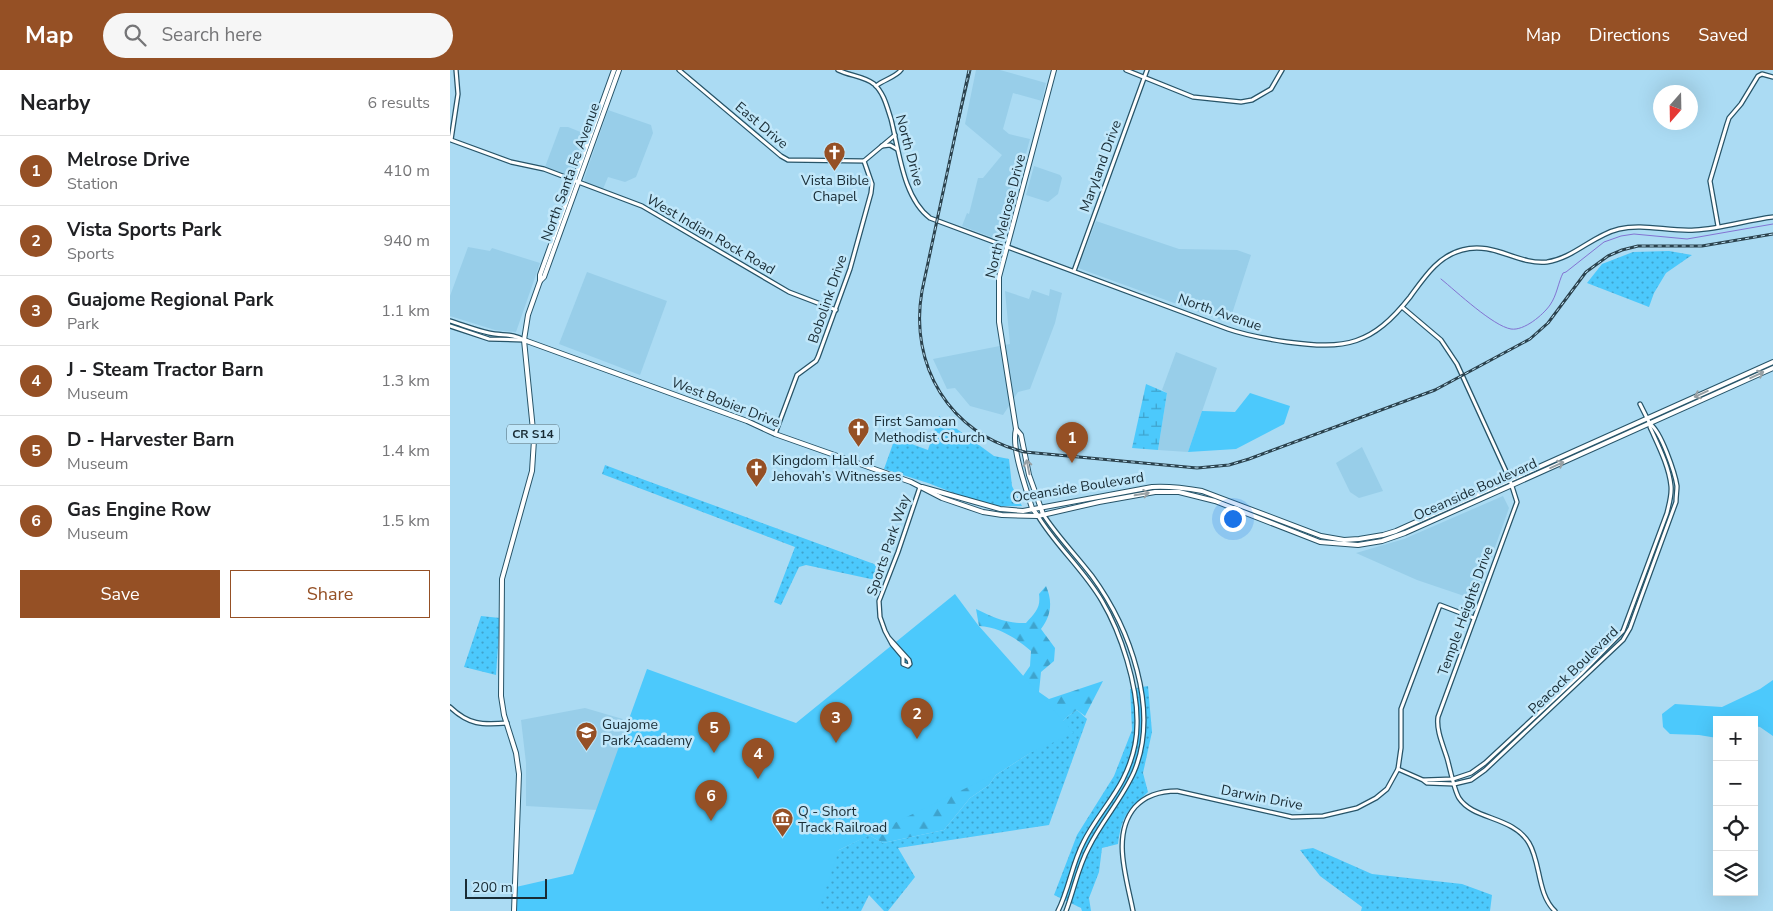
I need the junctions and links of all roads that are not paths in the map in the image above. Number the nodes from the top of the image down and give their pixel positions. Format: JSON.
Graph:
{"nodes":[{"id":1,"x":456,"y":70,"type":"edge"},
{"id":2,"x":614,"y":70,"type":"edge"},
{"id":3,"x":619,"y":70,"type":"edge"},
{"id":4,"x":679,"y":70,"type":"edge"},
{"id":5,"x":838,"y":70,"type":"edge"},
{"id":6,"x":901,"y":70,"type":"edge"},
{"id":7,"x":1054,"y":70,"type":"edge"},
{"id":8,"x":1126,"y":70,"type":"edge"},
{"id":9,"x":1147,"y":70,"type":"edge"},
{"id":10,"x":1282,"y":70,"type":"edge"},
{"id":11,"x":1145,"y":77,"type":"junction"},
{"id":12,"x":1773,"y":78,"type":"edge"},
{"id":13,"x":876,"y":86,"type":"junction"},
{"id":14,"x":895,"y":135,"type":"junction"},
{"id":15,"x":882,"y":146,"type":"junction"},
{"id":16,"x":899,"y":152,"type":"junction"},
{"id":17,"x":864,"y":161,"type":"junction"},
{"id":18,"x":573,"y":180,"type":"junction"},
{"id":19,"x":578,"y":183,"type":"junction"},
{"id":20,"x":1773,"y":216,"type":"edge"},
{"id":21,"x":560,"y":220,"type":"junction"},
{"id":22,"x":1718,"y":226,"type":"junction"},
{"id":23,"x":955,"y":227,"type":"joint"},
{"id":24,"x":560,"y":234,"type":"junction"},
{"id":25,"x":1006,"y":246,"type":"junction"},
{"id":26,"x":550,"y":254,"type":"junction"},
{"id":27,"x":1074,"y":270,"type":"junction"},
{"id":28,"x":1402,"y":307,"type":"junction"},
{"id":29,"x":836,"y":310,"type":"junction"},
{"id":30,"x":450,"y":321,"type":"edge"},
{"id":31,"x":450,"y":326,"type":"edge"},
{"id":32,"x":524,"y":340,"type":"junction"},
{"id":33,"x":1773,"y":362,"type":"edge"},
{"id":34,"x":1773,"y":368,"type":"edge"},
{"id":35,"x":1640,"y":404,"type":"dead end"},
{"id":36,"x":1647,"y":418,"type":"junction"},
{"id":37,"x":1650,"y":424,"type":"junction"},
{"id":38,"x":1016,"y":429,"type":"junction"},
{"id":39,"x":775,"y":434,"type":"junction"},
{"id":40,"x":1510,"y":480,"type":"junction"},
{"id":41,"x":1512,"y":485,"type":"junction"},
{"id":42,"x":920,"y":487,"type":"junction"},
{"id":43,"x":1124,"y":491,"type":"junction"},
{"id":44,"x":1099,"y":502,"type":"junction"},
{"id":45,"x":1039,"y":507,"type":"junction"},
{"id":46,"x":1032,"y":508,"type":"junction"},
{"id":47,"x":1040,"y":515,"type":"junction"},
{"id":48,"x":1340,"y":539,"type":"junction"},
{"id":49,"x":1318,"y":541,"type":"junction"},
{"id":50,"x":1474,"y":618,"type":"junction"},
{"id":51,"x":889,"y":638,"type":"junction"},
{"id":52,"x":450,"y":707,"type":"edge"},
{"id":53,"x":507,"y":723,"type":"junction"},
{"id":54,"x":1398,"y":769,"type":"junction"},
{"id":55,"x":1453,"y":779,"type":"junction"},
{"id":56,"x":1423,"y":780,"type":"junction"},
{"id":57,"x":1454,"y":784,"type":"junction"},
{"id":58,"x":514,"y":911,"type":"edge"},
{"id":59,"x":1058,"y":911,"type":"edge"},
{"id":60,"x":1066,"y":911,"type":"edge"},
{"id":61,"x":1133,"y":911,"type":"edge"},
{"id":62,"x":1555,"y":911,"type":"edge"}],
"edges":[{"from":1,"to":18,"type":"street","name":"West Indian Rock Road"},
{"from":2,"to":18,"type":"main road","name":"North Santa Fe Avenue","number":"CR S14"},
{"from":3,"to":19,"type":"main road","name":"North Santa Fe Avenue","number":"CR S14"},
{"from":4,"to":17,"type":"street","name":"East Drive"},
{"from":5,"to":13,"type":"street"},
{"from":6,"to":13,"type":"street"},
{"from":7,"to":25,"type":"main road","name":"North Melrose Drive"},
{"from":8,"to":11,"type":"street"},
{"from":9,"to":11,"type":"street","name":"Maryland Drive"},
{"from":10,"to":11,"type":"street"},
{"from":11,"to":27,"type":"street","name":"Maryland Drive"},
{"from":12,"to":22,"type":"street"},
{"from":13,"to":14,"type":"street","name":"North Drive"},
{"from":14,"to":15,"type":"street"},
{"from":14,"to":16,"type":"street","name":"North Drive"},
{"from":15,"to":16,"type":"street"},
{"from":15,"to":17,"type":"street"},
{"from":16,"to":23,"type":"street","name":"North Drive"},
{"from":17,"to":29,"type":"street","name":"Bobolink Drive"},
{"from":18,"to":19,"type":"street","name":"West Indian Rock Road"},
{"from":18,"to":21,"type":"main road","name":"North Santa Fe Avenue","number":"CR S14"},
{"from":19,"to":24,"type":"main road","name":"North Santa Fe Avenue","number":"CR S14"},
{"from":19,"to":29,"type":"street","name":"West Indian Rock Road"},
{"from":20,"to":22,"type":"street","name":"North Avenue"},
{"from":21,"to":24,"type":"main road"},
{"from":21,"to":26,"type":"main road","name":"North Santa Fe Avenue","number":"CR S14"},
{"from":22,"to":28,"type":"street","name":"North Avenue"},
{"from":23,"to":25,"type":"street","name":"North Avenue"},
{"from":24,"to":26,"type":"main road","name":"North Santa Fe Avenue","number":"CR S14"},
{"from":25,"to":27,"type":"street","name":"North Avenue"},
{"from":25,"to":38,"type":"main road","name":"North Melrose Drive"},
{"from":26,"to":32,"type":"main road","name":"North Santa Fe Avenue","number":"CR S14"},
{"from":27,"to":28,"type":"street","name":"North Avenue"},
{"from":28,"to":40,"type":"street","name":"Temple Heights Drive"},
{"from":29,"to":39,"type":"street","name":"Bobolink Drive"},
{"from":30,"to":32,"type":"street"},
{"from":31,"to":32,"type":"street"},
{"from":32,"to":39,"type":"main road","name":"West Bobier Drive"},
{"from":32,"to":53,"type":"main road","name":"North Santa Fe Avenue","number":"CR S14"},
{"from":33,"to":36,"type":"main road","name":"Oceanside Boulevard","one_way":true},
{"from":37,"to":34,"type":"main road","name":"Oceanside Boulevard","one_way":true},
{"from":35,"to":36,"type":"street","name":"Peacock Boulevard"},
{"from":36,"to":37,"type":"street","name":"Peacock Boulevard"},
{"from":36,"to":40,"type":"main road","name":"Oceanside Boulevard"},
{"from":41,"to":37,"type":"main road","name":"Oceanside Boulevard","one_way":true},
{"from":37,"to":55,"type":"street","name":"Peacock Boulevard"},
{"from":37,"to":57,"type":"street","name":"Peacock Boulevard"},
{"from":45,"to":38,"type":"main road","name":"North Melrose Drive","one_way":true},
{"from":38,"to":46,"type":"main road","name":"North Melrose Drive"},
{"from":39,"to":42,"type":"main road","name":"West Bobier Drive"},
{"from":40,"to":41,"type":"street","name":"Temple Heights Drive"},
{"from":40,"to":48,"type":"main road","name":"Oceanside Boulevard"},
{"from":41,"to":49,"type":"main road","name":"Oceanside Boulevard"},
{"from":41,"to":50,"type":"street","name":"Temple Heights Drive"},
{"from":42,"to":46,"type":"main road","name":"Oceanside Boulevard"},
{"from":42,"to":47,"type":"main road","name":"Oceanside Boulevard"},
{"from":42,"to":51,"type":"street","name":"Sports Park Way"},
{"from":43,"to":44,"type":"main road"},
{"from":43,"to":45,"type":"main road","name":"Oceanside Boulevard"},
{"from":43,"to":48,"type":"main road","name":"Oceanside Boulevard"},
{"from":44,"to":47,"type":"main road","name":"Oceanside Boulevard"},
{"from":44,"to":49,"type":"main road","name":"Oceanside Boulevard","one_way":true},
{"from":45,"to":46,"type":"main road","name":"Oceanside Boulevard"},
{"from":45,"to":47,"type":"main road","name":"North Melrose Drive"},
{"from":46,"to":47,"type":"main road"},
{"from":47,"to":59,"type":"street"},
{"from":47,"to":60,"type":"street"},
{"from":48,"to":49,"type":"main road"},
{"from":50,"to":54,"type":"street","name":"Darwin Drive"},
{"from":50,"to":55,"type":"street","name":"Temple Heights Drive"},
{"from":51,"to":51,"type":"street","name":"Sports Park Way"},
{"from":52,"to":53,"type":"street"},
{"from":53,"to":58,"type":"main road","name":"North Santa Fe Avenue","number":"CR S14"},
{"from":54,"to":56,"type":"street","name":"Peacock Boulevard"},
{"from":54,"to":61,"type":"street","name":"Darwin Drive"},
{"from":55,"to":56,"type":"street","name":"Peacock Boulevard"},
{"from":55,"to":57,"type":"street","name":"Temple Heights Drive"},
{"from":56,"to":57,"type":"street","name":"Peacock Boulevard"},
{"from":57,"to":62,"type":"street","name":"Temple Heights Drive"}]}
